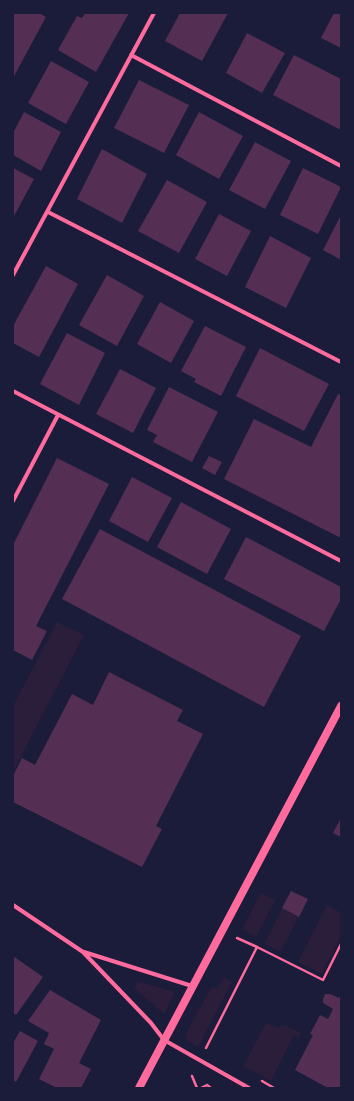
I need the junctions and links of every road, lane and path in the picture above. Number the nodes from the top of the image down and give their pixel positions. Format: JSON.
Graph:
{"nodes":[{"id":1,"x":154,"y":13,"type":"edge"},
{"id":2,"x":131,"y":55,"type":"junction"},
{"id":3,"x":341,"y":166,"type":"edge"},
{"id":4,"x":48,"y":212,"type":"junction"},
{"id":5,"x":13,"y":275,"type":"edge"},
{"id":6,"x":341,"y":362,"type":"edge"},
{"id":7,"x":13,"y":391,"type":"edge"},
{"id":8,"x":58,"y":415,"type":"junction"},
{"id":9,"x":13,"y":501,"type":"edge"},
{"id":10,"x":341,"y":561,"type":"edge"},
{"id":11,"x":341,"y":706,"type":"edge"},
{"id":12,"x":13,"y":905,"type":"edge"},
{"id":13,"x":237,"y":938,"type":"dead end"},
{"id":14,"x":341,"y":944,"type":"edge"},
{"id":15,"x":257,"y":947,"type":"junction"},
{"id":16,"x":83,"y":952,"type":"junction"},
{"id":17,"x":192,"y":986,"type":"junction"},
{"id":18,"x":164,"y":1040,"type":"junction"},
{"id":19,"x":204,"y":1052,"type":"dead end"},
{"id":20,"x":192,"y":1076,"type":"dead end"},
{"id":21,"x":138,"y":1088,"type":"edge"},
{"id":22,"x":197,"y":1088,"type":"edge"},
{"id":23,"x":201,"y":1088,"type":"edge"},
{"id":24,"x":211,"y":1088,"type":"edge"},
{"id":25,"x":249,"y":1088,"type":"edge"}],
"edges":[{"from":1,"to":2,"type":"street"},
{"from":2,"to":3,"type":"street"},
{"from":2,"to":4,"type":"street"},
{"from":4,"to":5,"type":"street"},
{"from":4,"to":6,"type":"street"},
{"from":7,"to":8,"type":"street"},
{"from":8,"to":9,"type":"street"},
{"from":8,"to":10,"type":"street"},
{"from":11,"to":17,"type":"main road"},
{"from":12,"to":16,"type":"street"},
{"from":13,"to":15,"type":"path"},
{"from":14,"to":15,"type":"path"},
{"from":15,"to":19,"type":"path"},
{"from":16,"to":17,"type":"street"},
{"from":16,"to":18,"type":"street"},
{"from":17,"to":18,"type":"main road"},
{"from":18,"to":21,"type":"main road"},
{"from":18,"to":25,"type":"street"},
{"from":20,"to":22,"type":"path"},
{"from":23,"to":24,"type":"path"}]}
